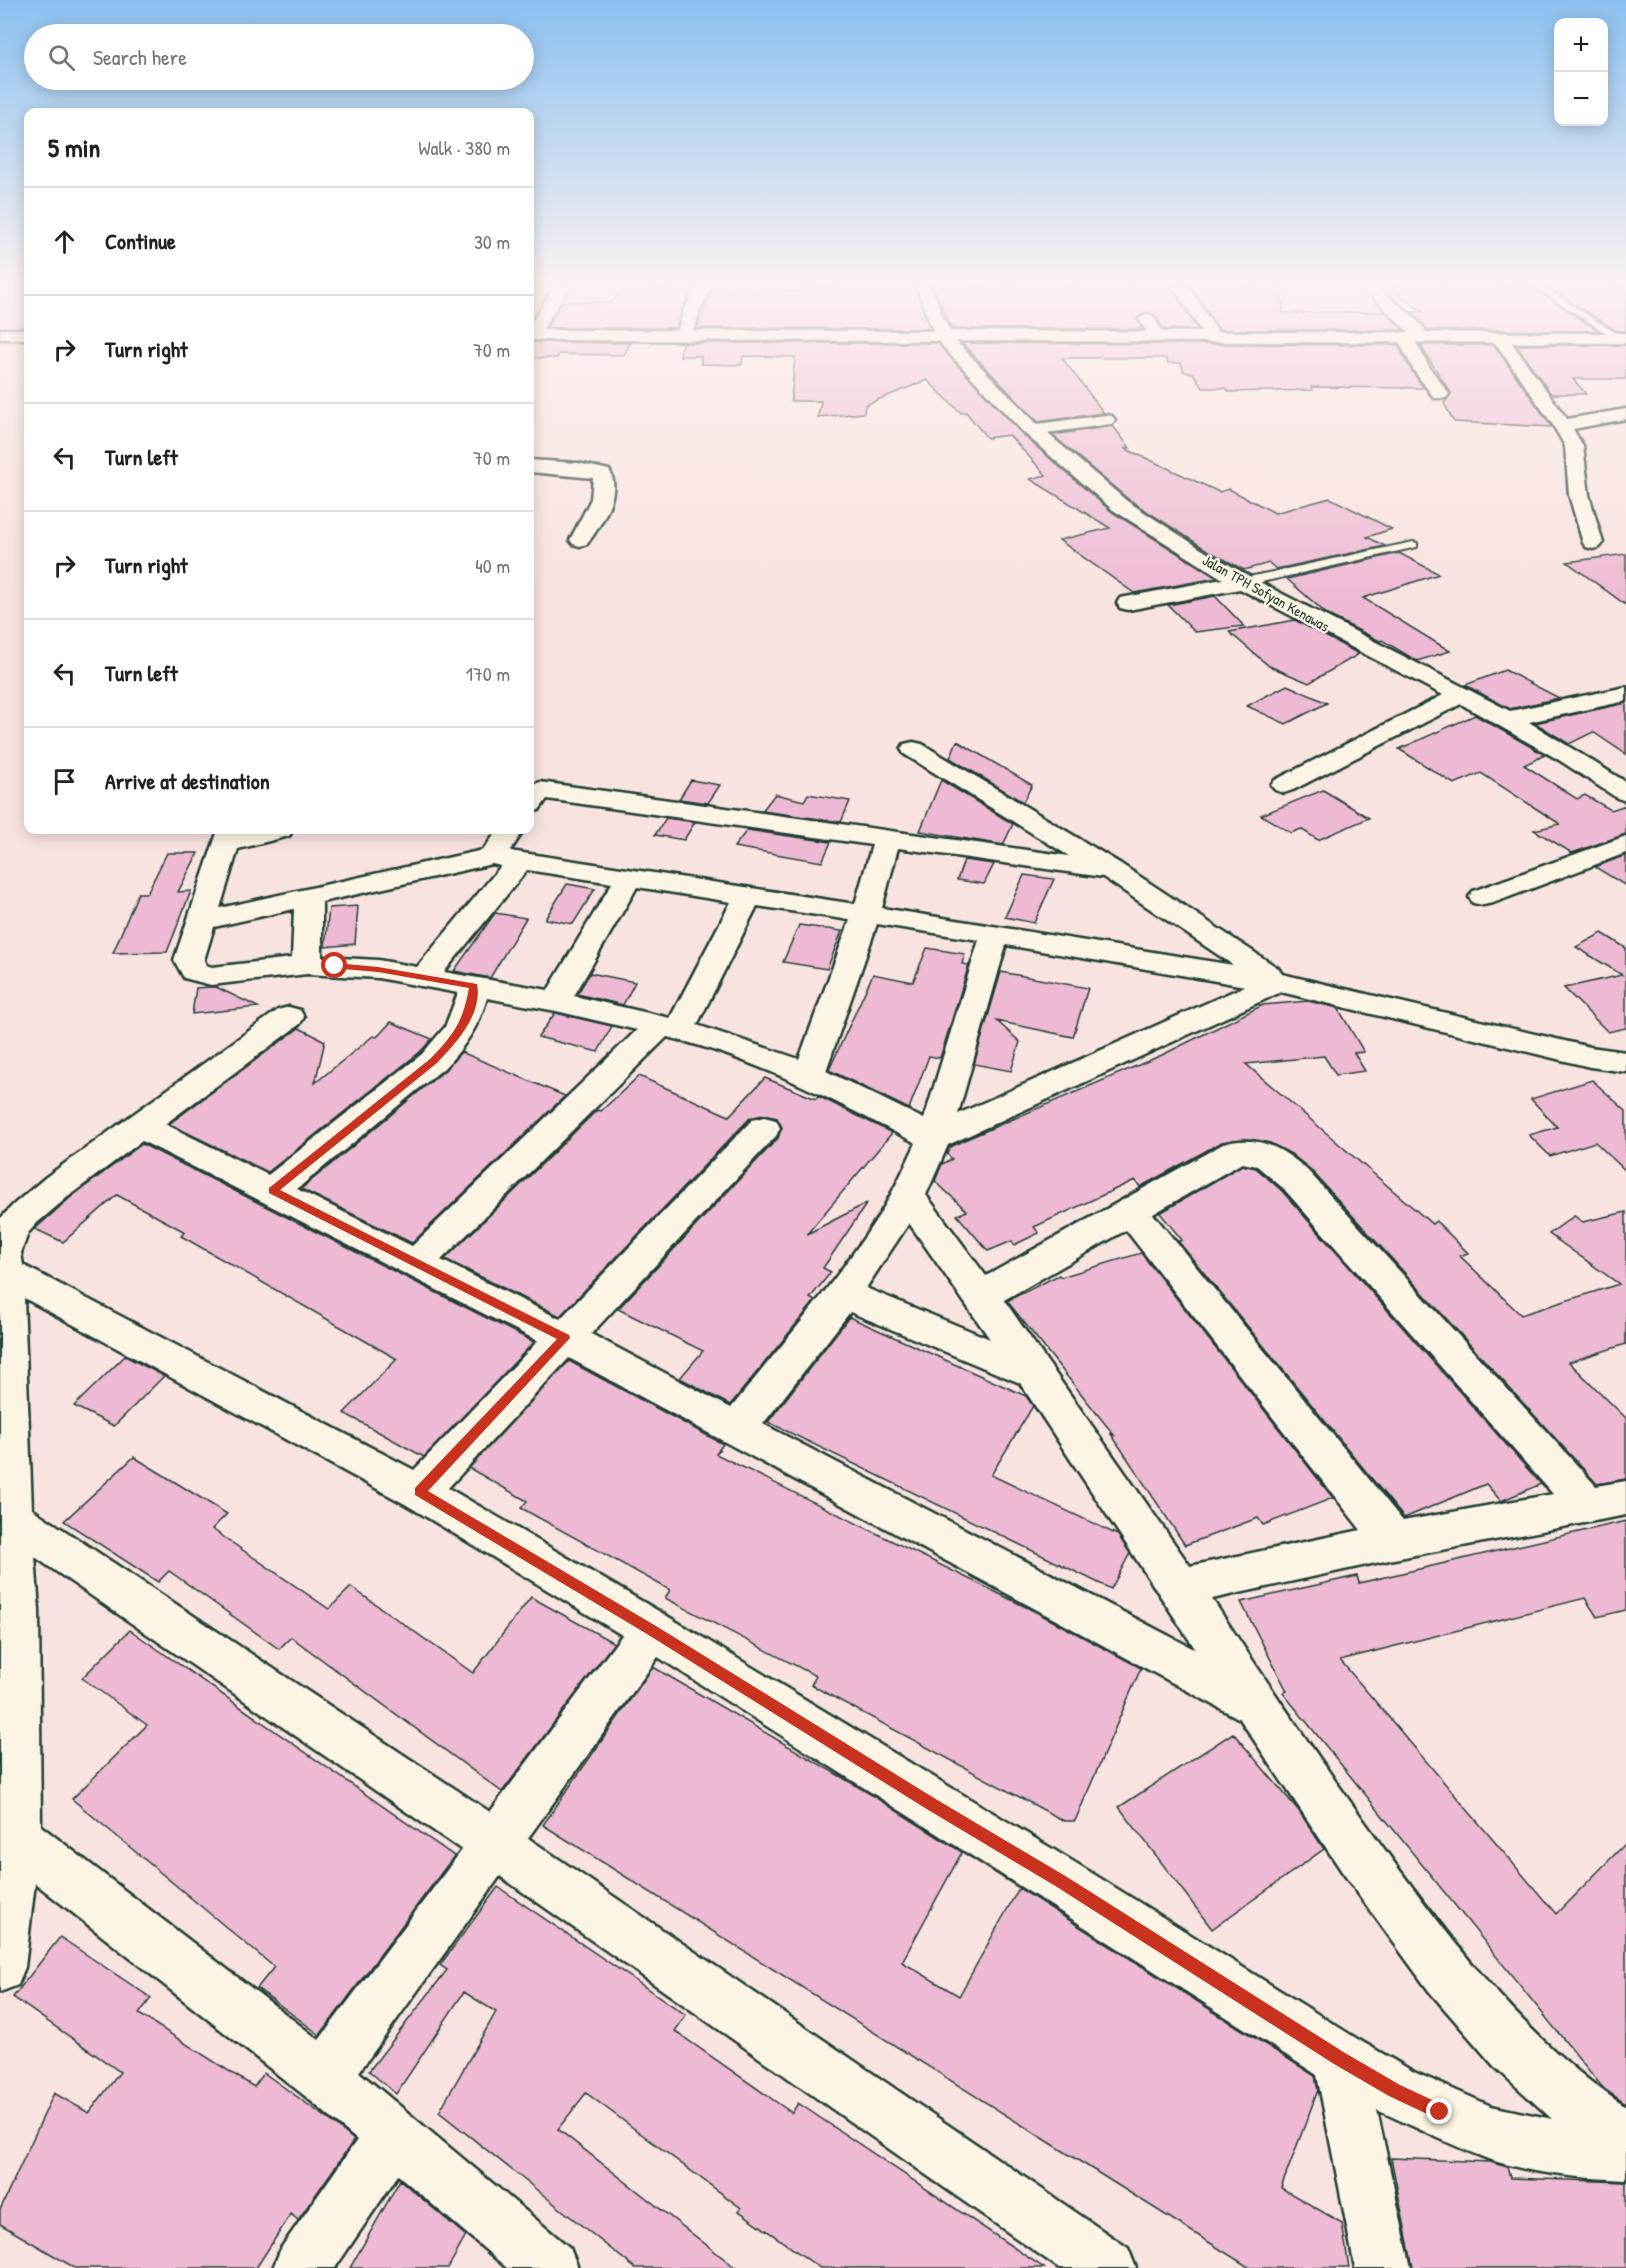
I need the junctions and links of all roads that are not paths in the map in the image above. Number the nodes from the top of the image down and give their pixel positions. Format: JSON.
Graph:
{"nodes":[{"id":1,"x":995,"y":392,"type":"edge"},
{"id":2,"x":1538,"y":392,"type":"edge"},
{"id":3,"x":1626,"y":414,"type":"edge"},
{"id":4,"x":1106,"y":420,"type":"dead end"},
{"id":5,"x":1562,"y":425,"type":"junction"},
{"id":6,"x":1031,"y":430,"type":"junction"},
{"id":7,"x":534,"y":466,"type":"edge"},
{"id":8,"x":580,"y":540,"type":"dead end"},
{"id":9,"x":1593,"y":543,"type":"dead end"},
{"id":10,"x":1413,"y":545,"type":"dead end"},
{"id":11,"x":1244,"y":582,"type":"junction"},
{"id":12,"x":1128,"y":603,"type":"dead end"},
{"id":13,"x":1626,"y":694,"type":"edge"},
{"id":14,"x":1461,"y":695,"type":"junction"},
{"id":15,"x":1507,"y":719,"type":"junction"},
{"id":16,"x":913,"y":749,"type":"dead end"},
{"id":17,"x":1284,"y":785,"type":"dead end"},
{"id":18,"x":1626,"y":793,"type":"edge"},
{"id":19,"x":534,"y":794,"type":"edge"},
{"id":20,"x":250,"y":834,"type":"edge"},
{"id":21,"x":508,"y":834,"type":"edge"},
{"id":22,"x":228,"y":837,"type":"edge"},
{"id":23,"x":887,"y":838,"type":"junction"},
{"id":24,"x":1626,"y":844,"type":"edge"},
{"id":25,"x":492,"y":856,"type":"junction"},
{"id":26,"x":520,"y":860,"type":"junction"},
{"id":27,"x":1111,"y":870,"type":"junction"},
{"id":28,"x":629,"y":878,"type":"junction"},
{"id":29,"x":748,"y":896,"type":"junction"},
{"id":30,"x":308,"y":897,"type":"junction"},
{"id":31,"x":1483,"y":897,"type":"dead end"},
{"id":32,"x":866,"y":915,"type":"junction"},
{"id":33,"x":201,"y":921,"type":"junction"},
{"id":34,"x":995,"y":934,"type":"junction"},
{"id":35,"x":307,"y":965,"type":"junction"},
{"id":36,"x":424,"y":977,"type":"junction"},
{"id":37,"x":1278,"y":982,"type":"junction"},
{"id":38,"x":474,"y":986,"type":"junction"},
{"id":39,"x":556,"y":1001,"type":"junction"},
{"id":40,"x":289,"y":1017,"type":"dead end"},
{"id":41,"x":670,"y":1028,"type":"junction"},
{"id":42,"x":1626,"y":1062,"type":"edge"},
{"id":43,"x":809,"y":1075,"type":"junction"},
{"id":44,"x":140,"y":1126,"type":"junction"},
{"id":45,"x":764,"y":1128,"type":"dead end"},
{"id":46,"x":934,"y":1138,"type":"junction"},
{"id":47,"x":273,"y":1190,"type":"junction"},
{"id":48,"x":908,"y":1197,"type":"junction"},
{"id":49,"x":1130,"y":1210,"type":"junction"},
{"id":50,"x":416,"y":1263,"type":"junction"},
{"id":51,"x":6,"y":1272,"type":"junction"},
{"id":52,"x":843,"y":1294,"type":"junction"},
{"id":53,"x":981,"y":1296,"type":"junction"},
{"id":54,"x":565,"y":1338,"type":"junction"},
{"id":55,"x":1032,"y":1372,"type":"junction"},
{"id":56,"x":737,"y":1430,"type":"junction"},
{"id":57,"x":419,"y":1492,"type":"junction"},
{"id":58,"x":1608,"y":1502,"type":"edge"},
{"id":59,"x":12,"y":1518,"type":"junction"},
{"id":60,"x":1394,"y":1541,"type":"junction"},
{"id":61,"x":1180,"y":1587,"type":"junction"},
{"id":62,"x":652,"y":1630,"type":"junction"},
{"id":63,"x":1253,"y":1703,"type":"junction"},
{"id":64,"x":16,"y":1838,"type":"junction"},
{"id":65,"x":495,"y":1844,"type":"junction"},
{"id":66,"x":0,"y":1967,"type":"edge"},
{"id":67,"x":1340,"y":2059,"type":"junction"},
{"id":68,"x":324,"y":2077,"type":"junction"},
{"id":69,"x":394,"y":2134,"type":"junction"},
{"id":70,"x":1626,"y":2139,"type":"edge"},
{"id":71,"x":1626,"y":2153,"type":"edge"},
{"id":72,"x":301,"y":2268,"type":"edge"},
{"id":73,"x":550,"y":2268,"type":"edge"},
{"id":74,"x":1108,"y":2268,"type":"edge"},
{"id":75,"x":1383,"y":2268,"type":"edge"}],
"edges":[{"from":1,"to":6,"type":"street","name":"Jalan TPH Sofyan Kenawas"},
{"from":2,"to":5,"type":"street"},
{"from":3,"to":5,"type":"street"},
{"from":4,"to":6,"type":"street"},
{"from":5,"to":9,"type":"street"},
{"from":6,"to":11,"type":"street","name":"Jalan TPH Sofyan Kenawas"},
{"from":7,"to":8,"type":"street"},
{"from":10,"to":11,"type":"lane"},
{"from":11,"to":12,"type":"street"},
{"from":11,"to":14,"type":"street","name":"Jalan TPH Sofyan Kenawas"},
{"from":13,"to":15,"type":"street"},
{"from":14,"to":15,"type":"street","name":"Jalan TPH Sofyan Kenawas"},
{"from":14,"to":17,"type":"street"},
{"from":15,"to":18,"type":"street","name":"Jalan TPH Sofyan Kenawas"},
{"from":16,"to":27,"type":"street"},
{"from":19,"to":23,"type":"street"},
{"from":20,"to":22,"type":"street"},
{"from":21,"to":25,"type":"street"},
{"from":22,"to":33,"type":"street"},
{"from":23,"to":27,"type":"street"},
{"from":23,"to":32,"type":"street"},
{"from":24,"to":31,"type":"street"},
{"from":25,"to":26,"type":"street"},
{"from":25,"to":30,"type":"street"},
{"from":26,"to":28,"type":"street"},
{"from":26,"to":36,"type":"street"},
{"from":27,"to":37,"type":"street"},
{"from":28,"to":29,"type":"street"},
{"from":28,"to":39,"type":"street"},
{"from":29,"to":32,"type":"street"},
{"from":29,"to":41,"type":"street"},
{"from":30,"to":33,"type":"street"},
{"from":30,"to":35,"type":"street"},
{"from":32,"to":34,"type":"street"},
{"from":32,"to":43,"type":"street"},
{"from":33,"to":35,"type":"street"},
{"from":34,"to":37,"type":"street"},
{"from":34,"to":46,"type":"street"},
{"from":35,"to":36,"type":"street"},
{"from":36,"to":38,"type":"street"},
{"from":37,"to":42,"type":"street"},
{"from":37,"to":46,"type":"street"},
{"from":38,"to":39,"type":"street"},
{"from":38,"to":47,"type":"street"},
{"from":39,"to":41,"type":"street"},
{"from":40,"to":44,"type":"street"},
{"from":41,"to":43,"type":"street"},
{"from":41,"to":50,"type":"street"},
{"from":43,"to":46,"type":"street"},
{"from":44,"to":47,"type":"street"},
{"from":44,"to":51,"type":"street"},
{"from":45,"to":54,"type":"street"},
{"from":46,"to":48,"type":"street"},
{"from":47,"to":50,"type":"street"},
{"from":48,"to":52,"type":"street"},
{"from":48,"to":53,"type":"street"},
{"from":49,"to":53,"type":"street"},
{"from":49,"to":58,"type":"street"},
{"from":49,"to":60,"type":"street"},
{"from":50,"to":54,"type":"street"},
{"from":51,"to":57,"type":"street"},
{"from":51,"to":59,"type":"street"},
{"from":52,"to":55,"type":"street"},
{"from":52,"to":56,"type":"street"},
{"from":53,"to":55,"type":"street"},
{"from":54,"to":56,"type":"street"},
{"from":54,"to":57,"type":"street"},
{"from":55,"to":61,"type":"street"},
{"from":56,"to":63,"type":"street"},
{"from":57,"to":62,"type":"street"},
{"from":58,"to":60,"type":"street"},
{"from":59,"to":64,"type":"street"},
{"from":59,"to":65,"type":"street"},
{"from":60,"to":61,"type":"street"},
{"from":61,"to":63,"type":"street"},
{"from":62,"to":65,"type":"street"},
{"from":62,"to":67,"type":"street"},
{"from":63,"to":70,"type":"street"},
{"from":64,"to":66,"type":"street"},
{"from":64,"to":68,"type":"street"},
{"from":65,"to":68,"type":"street"},
{"from":65,"to":74,"type":"street"},
{"from":67,"to":71,"type":"street"},
{"from":67,"to":75,"type":"street"},
{"from":68,"to":69,"type":"street"},
{"from":69,"to":72,"type":"street"},
{"from":69,"to":73,"type":"street"}]}
